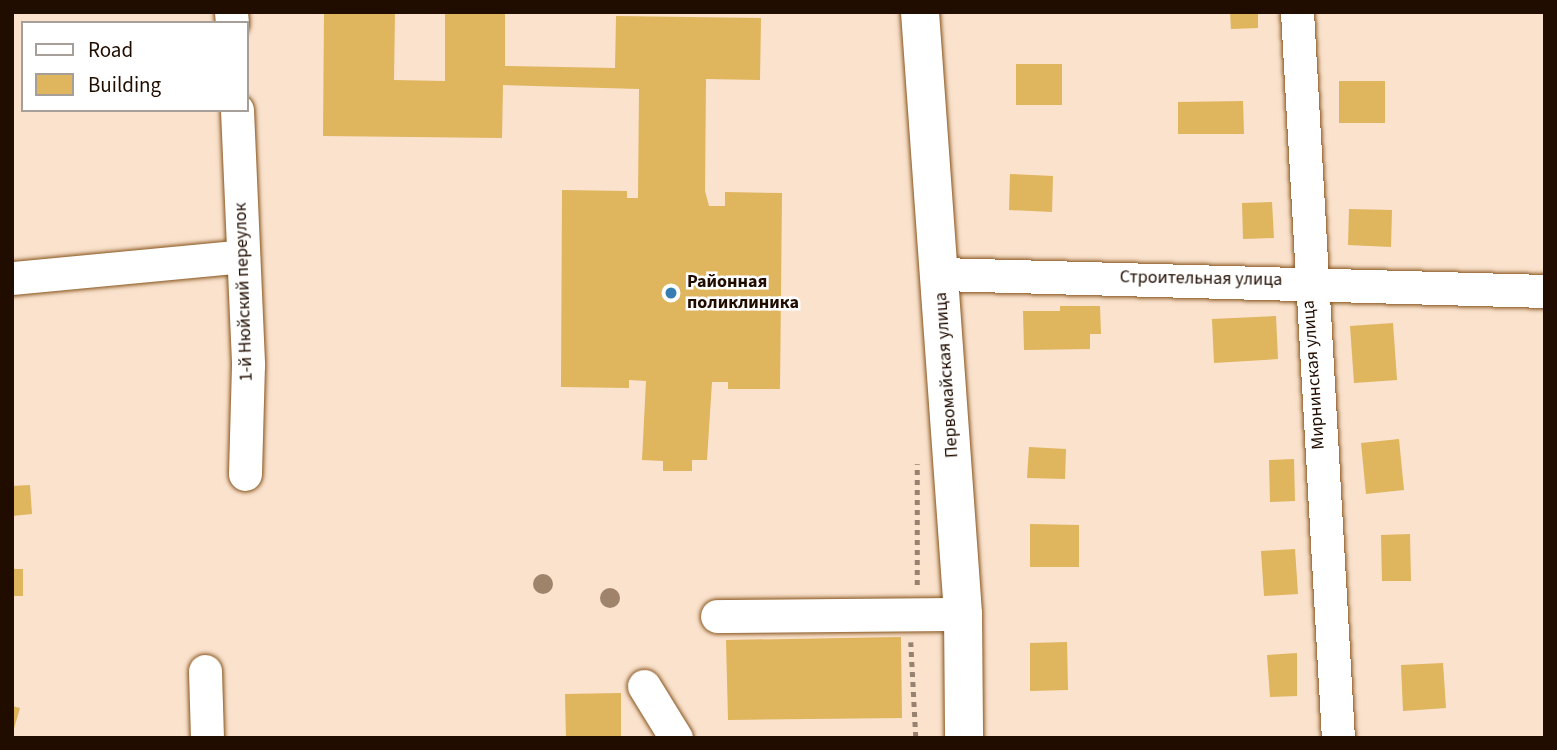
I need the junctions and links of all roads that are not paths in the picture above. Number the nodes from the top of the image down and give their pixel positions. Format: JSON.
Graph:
{"nodes":[{"id":1,"x":920,"y":12,"type":"edge"},
{"id":2,"x":1297,"y":12,"type":"edge"},
{"id":3,"x":237,"y":112,"type":"edge"},
{"id":4,"x":243,"y":256,"type":"junction"},
{"id":5,"x":941,"y":274,"type":"junction"},
{"id":6,"x":12,"y":278,"type":"edge"},
{"id":7,"x":1307,"y":281,"type":"junction"},
{"id":8,"x":1545,"y":291,"type":"edge"},
{"id":9,"x":245,"y":474,"type":"dead end"},
{"id":10,"x":963,"y":614,"type":"junction"},
{"id":11,"x":717,"y":616,"type":"dead end"},
{"id":12,"x":205,"y":671,"type":"dead end"},
{"id":13,"x":644,"y":686,"type":"dead end"},
{"id":14,"x":207,"y":738,"type":"edge"},
{"id":15,"x":676,"y":738,"type":"edge"},
{"id":16,"x":964,"y":738,"type":"edge"},
{"id":17,"x":1338,"y":738,"type":"edge"}],
"edges":[{"from":1,"to":5,"type":"main road","name":"Первомайская улица"},
{"from":2,"to":7,"type":"street","name":"Мирнинская улица"},
{"from":3,"to":4,"type":"street","name":"1-й Нюйский переулок"},
{"from":4,"to":6,"type":"street"},
{"from":4,"to":9,"type":"street","name":"1-й Нюйский переулок"},
{"from":5,"to":7,"type":"street","name":"Строительная улица"},
{"from":5,"to":10,"type":"main road","name":"Первомайская улица"},
{"from":7,"to":8,"type":"street","name":"Строительная улица"},
{"from":7,"to":17,"type":"street","name":"Мирнинская улица"},
{"from":10,"to":11,"type":"street"},
{"from":10,"to":16,"type":"main road","name":"Первомайская улица"},
{"from":12,"to":14,"type":"street"},
{"from":13,"to":15,"type":"street"}]}
